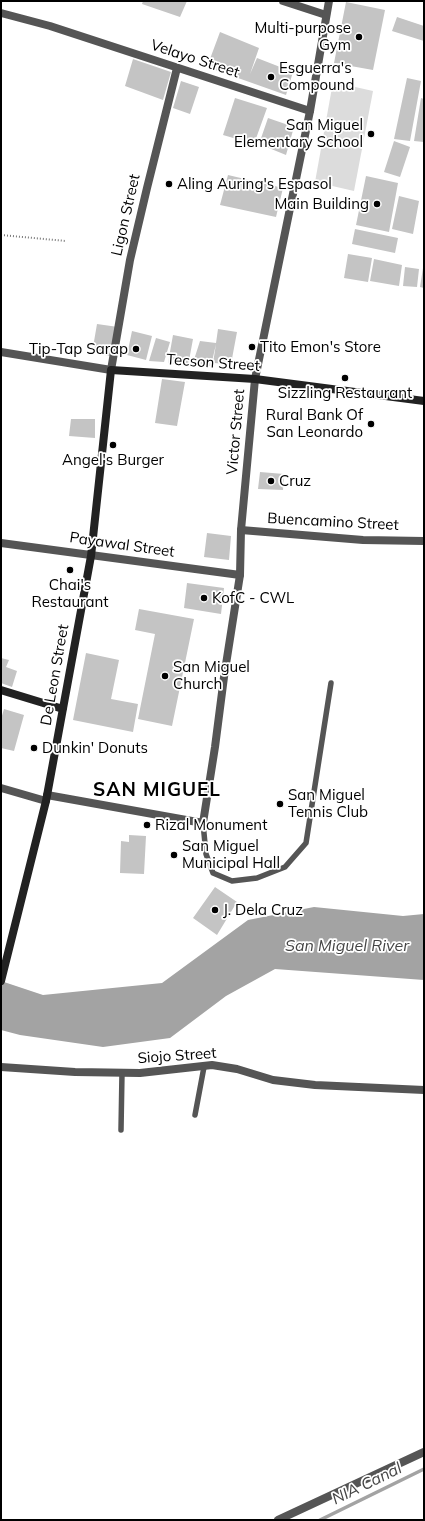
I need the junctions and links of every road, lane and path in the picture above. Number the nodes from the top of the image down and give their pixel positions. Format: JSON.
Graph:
{"nodes":[{"id":1,"x":283,"y":1,"type":"edge"},
{"id":2,"x":329,"y":1,"type":"edge"},
{"id":3,"x":1,"y":13,"type":"edge"},
{"id":4,"x":326,"y":15,"type":"junction"},
{"id":5,"x":177,"y":68,"type":"junction"},
{"id":6,"x":310,"y":110,"type":"junction"},
{"id":7,"x":1,"y":235,"type":"edge"},
{"id":8,"x":66,"y":241,"type":"dead end"},
{"id":9,"x":1,"y":352,"type":"edge"},
{"id":10,"x":111,"y":370,"type":"junction"},
{"id":11,"x":255,"y":379,"type":"junction"},
{"id":12,"x":424,"y":401,"type":"edge"},
{"id":13,"x":241,"y":530,"type":"junction"},
{"id":14,"x":424,"y":541,"type":"edge"},
{"id":15,"x":1,"y":543,"type":"edge"},
{"id":16,"x":91,"y":556,"type":"junction"},
{"id":17,"x":240,"y":575,"type":"junction"},
{"id":18,"x":331,"y":683,"type":"dead end"},
{"id":19,"x":1,"y":690,"type":"edge"},
{"id":20,"x":63,"y":709,"type":"junction"},
{"id":21,"x":1,"y":788,"type":"edge"},
{"id":22,"x":47,"y":798,"type":"junction"},
{"id":23,"x":203,"y":823,"type":"junction"},
{"id":24,"x":1,"y":981,"type":"edge"},
{"id":25,"x":204,"y":1066,"type":"junction"},
{"id":26,"x":1,"y":1067,"type":"edge"},
{"id":27,"x":122,"y":1073,"type":"junction"},
{"id":28,"x":424,"y":1090,"type":"edge"},
{"id":29,"x":195,"y":1115,"type":"dead end"},
{"id":30,"x":121,"y":1130,"type":"dead end"},
{"id":31,"x":424,"y":1452,"type":"edge"},
{"id":32,"x":278,"y":1520,"type":"edge"}],
"edges":[{"from":1,"to":4,"type":"street"},
{"from":2,"to":4,"type":"street","name":"Victor Street"},
{"from":3,"to":5,"type":"street","name":"Velayo Street"},
{"from":4,"to":6,"type":"street","name":"Victor Street"},
{"from":5,"to":6,"type":"street","name":"Velayo Street"},
{"from":5,"to":10,"type":"street","name":"Ligon Street"},
{"from":6,"to":11,"type":"street","name":"Victor Street"},
{"from":7,"to":8,"type":"path"},
{"from":9,"to":10,"type":"street","name":"Tecson Street"},
{"from":10,"to":11,"type":"main road","name":"Tecson Street"},
{"from":10,"to":16,"type":"main road","name":"De Leon Street"},
{"from":11,"to":12,"type":"main road","name":"Tecson Street"},
{"from":11,"to":13,"type":"street","name":"Victor Street"},
{"from":13,"to":14,"type":"street","name":"Buencamino Street"},
{"from":13,"to":17,"type":"street","name":"Victor Street"},
{"from":15,"to":16,"type":"street","name":"Payawal Street"},
{"from":16,"to":17,"type":"street","name":"Payawal Street"},
{"from":16,"to":20,"type":"main road","name":"De Leon Street"},
{"from":17,"to":23,"type":"street","name":"Victor Street"},
{"from":18,"to":23,"type":"lane"},
{"from":19,"to":20,"type":"main road"},
{"from":20,"to":22,"type":"main road","name":"De Leon Street"},
{"from":21,"to":22,"type":"street"},
{"from":22,"to":23,"type":"street"},
{"from":22,"to":24,"type":"main road","name":"De Leon Street"},
{"from":25,"to":27,"type":"street","name":"Siojo Street"},
{"from":25,"to":28,"type":"street","name":"Siojo Street"},
{"from":25,"to":29,"type":"lane"},
{"from":26,"to":27,"type":"street","name":"Siojo Street"},
{"from":27,"to":30,"type":"lane"},
{"from":31,"to":32,"type":"street"}]}
